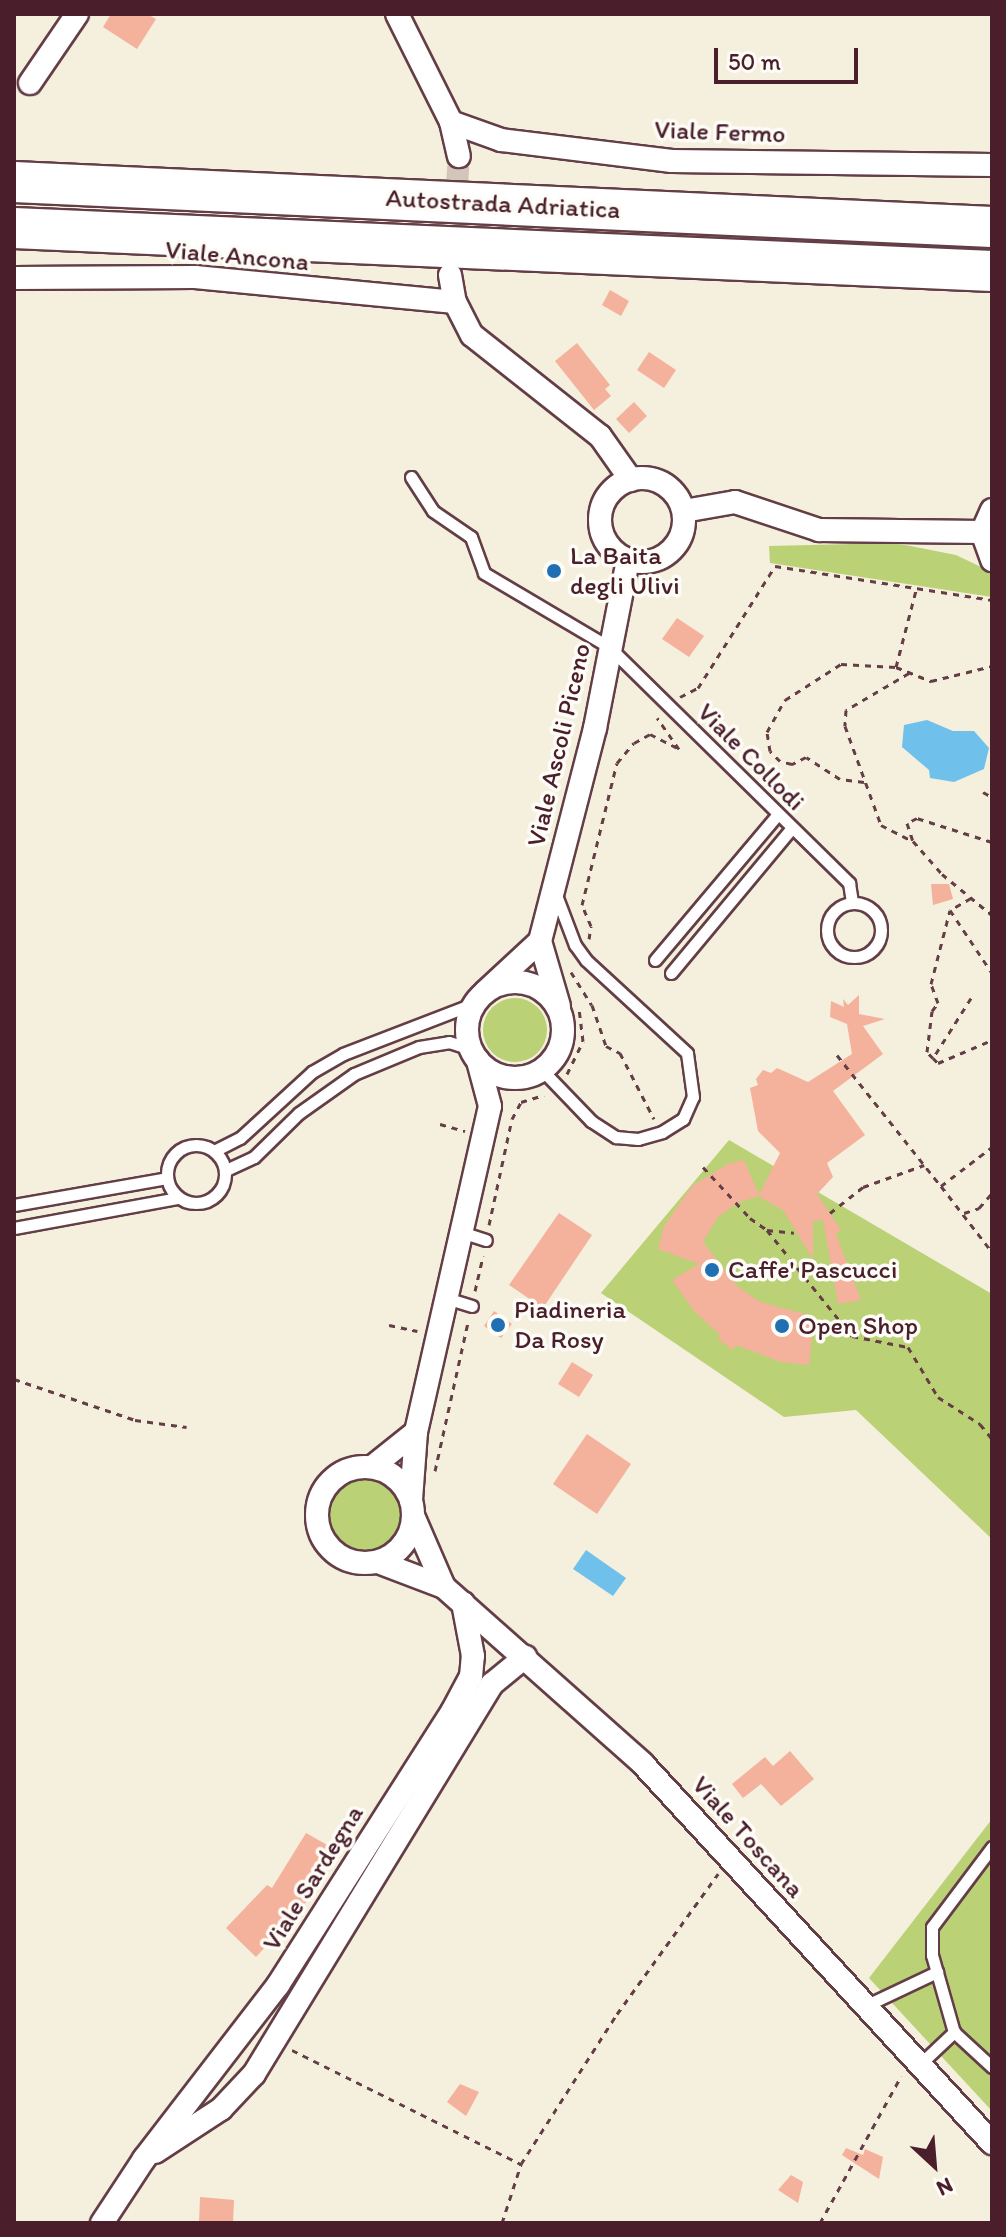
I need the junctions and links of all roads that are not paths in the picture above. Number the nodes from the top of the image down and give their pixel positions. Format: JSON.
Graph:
{"nodes":[{"id":1,"x":77,"y":14,"type":"edge"},
{"id":2,"x":397,"y":14,"type":"edge"},
{"id":3,"x":30,"y":83,"type":"dead end"},
{"id":4,"x":451,"y":122,"type":"junction"},
{"id":5,"x":459,"y":156,"type":"tunnel mouth"},
{"id":6,"x":992,"y":165,"type":"edge"},
{"id":7,"x":14,"y":182,"type":"edge"},
{"id":8,"x":992,"y":227,"type":"edge"},
{"id":9,"x":14,"y":228,"type":"edge"},
{"id":10,"x":992,"y":271,"type":"edge"},
{"id":11,"x":450,"y":275,"type":"tunnel mouth"},
{"id":12,"x":14,"y":278,"type":"edge"},
{"id":13,"x":455,"y":302,"type":"junction"},
{"id":14,"x":411,"y":477,"type":"dead end"},
{"id":15,"x":631,"y":480,"type":"junction"},
{"id":16,"x":992,"y":510,"type":"edge"},
{"id":17,"x":684,"y":511,"type":"junction"},
{"id":18,"x":982,"y":532,"type":"junction"},
{"id":19,"x":628,"y":560,"type":"junction"},
{"id":20,"x":992,"y":560,"type":"edge"},
{"id":21,"x":609,"y":647,"type":"junction"},
{"id":22,"x":777,"y":815,"type":"junction"},
{"id":23,"x":791,"y":829,"type":"junction"},
{"id":24,"x":554,"y":889,"type":"junction"},
{"id":25,"x":852,"y":903,"type":"junction"},
{"id":26,"x":542,"y":949,"type":"junction"},
{"id":27,"x":655,"y":960,"type":"dead end"},
{"id":28,"x":671,"y":973,"type":"dead end"},
{"id":29,"x":480,"y":997,"type":"junction"},
{"id":30,"x":569,"y":1009,"type":"junction"},
{"id":31,"x":474,"y":1055,"type":"junction"},
{"id":32,"x":549,"y":1078,"type":"junction"},
{"id":33,"x":490,"y":1106,"type":"junction"},
{"id":34,"x":214,"y":1151,"type":"junction"},
{"id":35,"x":226,"y":1170,"type":"junction"},
{"id":36,"x":167,"y":1178,"type":"junction"},
{"id":37,"x":178,"y":1198,"type":"junction"},
{"id":38,"x":14,"y":1205,"type":"edge"},
{"id":39,"x":14,"y":1228,"type":"edge"},
{"id":40,"x":461,"y":1232,"type":"junction"},
{"id":41,"x":486,"y":1240,"type":"road end"},
{"id":42,"x":446,"y":1298,"type":"junction"},
{"id":43,"x":472,"y":1306,"type":"road end"},
{"id":44,"x":416,"y":1432,"type":"junction"},
{"id":45,"x":372,"y":1467,"type":"junction"},
{"id":46,"x":413,"y":1509,"type":"junction"},
{"id":47,"x":378,"y":1562,"type":"junction"},
{"id":48,"x":444,"y":1587,"type":"junction"},
{"id":49,"x":463,"y":1603,"type":"junction"},
{"id":50,"x":525,"y":1657,"type":"junction"},
{"id":51,"x":992,"y":1847,"type":"edge"},
{"id":52,"x":937,"y":1972,"type":"junction"},
{"id":53,"x":864,"y":2006,"type":"junction"},
{"id":54,"x":954,"y":2032,"type":"junction"},
{"id":55,"x":915,"y":2062,"type":"junction"},
{"id":56,"x":992,"y":2067,"type":"edge"},
{"id":57,"x":992,"y":2143,"type":"edge"},
{"id":58,"x":144,"y":2159,"type":"junction"},
{"id":59,"x":102,"y":2223,"type":"edge"}],
"edges":[{"from":1,"to":3,"type":"street"},
{"from":2,"to":4,"type":"street"},
{"from":4,"to":5,"type":"street"},
{"from":4,"to":6,"type":"street","name":"Viale Fermo"},
{"from":7,"to":8,"type":"highway","name":"Autostrada Adriatica"},
{"from":9,"to":10,"type":"highway","name":"Autostrada Adriatica"},
{"from":11,"to":13,"type":"street"},
{"from":12,"to":13,"type":"street","name":"Viale Ancona"},
{"from":13,"to":15,"type":"street"},
{"from":14,"to":21,"type":"lane","name":"Viale Collodi"},
{"from":15,"to":17,"type":"street"},
{"from":15,"to":19,"type":"street"},
{"from":16,"to":18,"type":"street"},
{"from":17,"to":18,"type":"street"},
{"from":17,"to":19,"type":"street"},
{"from":18,"to":20,"type":"street"},
{"from":19,"to":21,"type":"street","name":"Viale Ascoli Piceno"},
{"from":21,"to":22,"type":"lane","name":"Viale Collodi"},
{"from":21,"to":24,"type":"street","name":"Viale Ascoli Piceno"},
{"from":22,"to":23,"type":"lane","name":"Viale Collodi"},
{"from":22,"to":27,"type":"lane"},
{"from":23,"to":25,"type":"lane","name":"Viale Collodi"},
{"from":23,"to":28,"type":"lane"},
{"from":24,"to":26,"type":"street","name":"Viale Ascoli Piceno"},
{"from":24,"to":32,"type":"lane"},
{"from":25,"to":25,"type":"lane"},
{"from":26,"to":29,"type":"street"},
{"from":26,"to":30,"type":"street"},
{"from":29,"to":30,"type":"street"},
{"from":29,"to":31,"type":"street"},
{"from":29,"to":34,"type":"lane"},
{"from":30,"to":32,"type":"street"},
{"from":31,"to":32,"type":"street"},
{"from":31,"to":33,"type":"street"},
{"from":31,"to":35,"type":"lane"},
{"from":32,"to":33,"type":"street"},
{"from":33,"to":40,"type":"street"},
{"from":34,"to":35,"type":"lane"},
{"from":34,"to":36,"type":"lane"},
{"from":35,"to":37,"type":"lane"},
{"from":36,"to":37,"type":"lane"},
{"from":36,"to":38,"type":"lane"},
{"from":37,"to":39,"type":"lane"},
{"from":40,"to":41,"type":"lane"},
{"from":40,"to":42,"type":"street"},
{"from":42,"to":43,"type":"lane"},
{"from":42,"to":44,"type":"street"},
{"from":44,"to":45,"type":"street"},
{"from":44,"to":46,"type":"street"},
{"from":45,"to":46,"type":"street"},
{"from":45,"to":47,"type":"street"},
{"from":46,"to":47,"type":"street"},
{"from":46,"to":48,"type":"street","name":"Viale Toscana"},
{"from":47,"to":48,"type":"street","name":"Viale Toscana"},
{"from":48,"to":49,"type":"street","name":"Viale Toscana"},
{"from":49,"to":50,"type":"street","name":"Viale Toscana"},
{"from":49,"to":58,"type":"street","name":"Viale Sardegna"},
{"from":50,"to":53,"type":"street","name":"Viale Toscana"},
{"from":50,"to":58,"type":"street","name":"Viale Sardegna"},
{"from":51,"to":52,"type":"lane"},
{"from":52,"to":53,"type":"lane"},
{"from":52,"to":54,"type":"lane"},
{"from":53,"to":55,"type":"street","name":"Viale Toscana"},
{"from":54,"to":55,"type":"lane"},
{"from":54,"to":56,"type":"lane"},
{"from":55,"to":57,"type":"street","name":"Viale Toscana"},
{"from":58,"to":59,"type":"street","name":"Viale Sardegna"}]}
